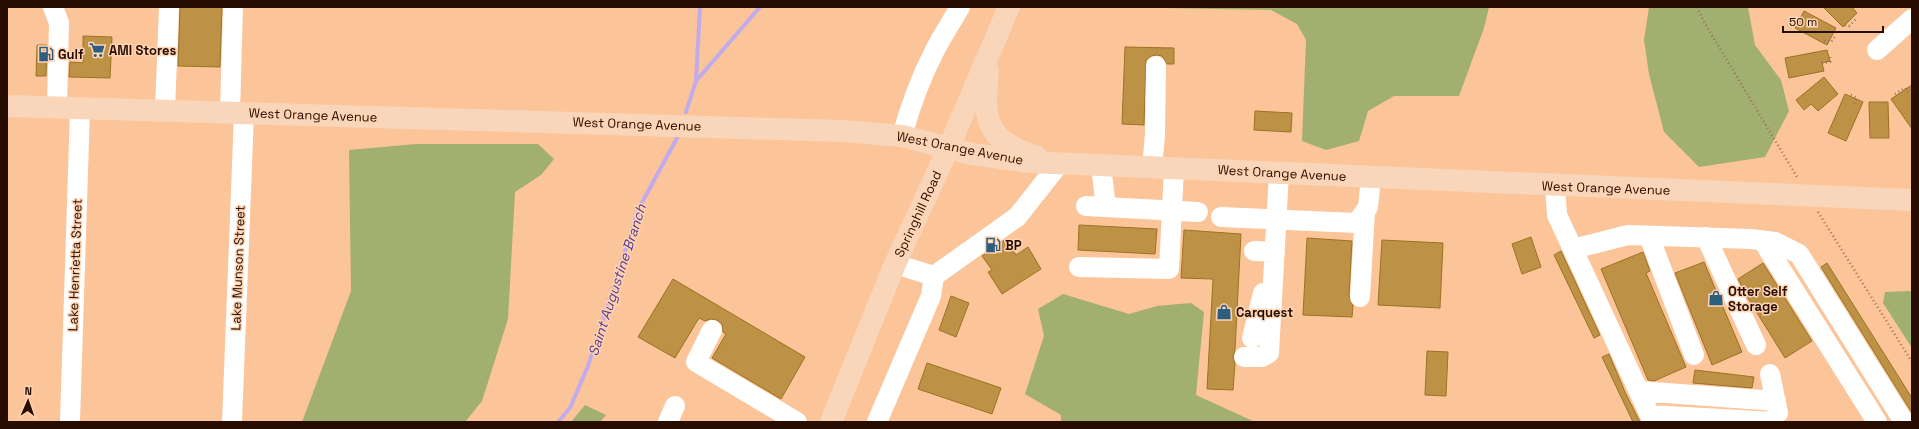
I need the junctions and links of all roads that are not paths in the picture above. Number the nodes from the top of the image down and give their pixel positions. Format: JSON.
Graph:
{"nodes":[{"id":1,"x":54,"y":7,"type":"edge"},
{"id":2,"x":169,"y":7,"type":"edge"},
{"id":3,"x":233,"y":7,"type":"edge"},
{"id":4,"x":960,"y":7,"type":"edge"},
{"id":5,"x":1009,"y":7,"type":"edge"},
{"id":6,"x":1912,"y":19,"type":"edge"},
{"id":7,"x":1877,"y":50,"type":"dead end"},
{"id":8,"x":990,"y":54,"type":"junction"},
{"id":9,"x":1156,"y":66,"type":"dead end"},
{"id":10,"x":7,"y":106,"type":"edge"},
{"id":11,"x":57,"y":108,"type":"junction"},
{"id":12,"x":80,"y":109,"type":"junction"},
{"id":13,"x":165,"y":111,"type":"junction"},
{"id":14,"x":237,"y":113,"type":"junction"},
{"id":15,"x":902,"y":136,"type":"junction"},
{"id":16,"x":949,"y":147,"type":"junction"},
{"id":17,"x":1059,"y":164,"type":"junction"},
{"id":18,"x":1102,"y":166,"type":"junction"},
{"id":19,"x":1152,"y":168,"type":"junction"},
{"id":20,"x":1174,"y":169,"type":"junction"},
{"id":21,"x":1279,"y":173,"type":"junction"},
{"id":22,"x":1371,"y":177,"type":"junction"},
{"id":23,"x":1554,"y":185,"type":"junction"},
{"id":24,"x":1912,"y":200,"type":"edge"},
{"id":25,"x":1086,"y":206,"type":"dead end"},
{"id":26,"x":1106,"y":207,"type":"junction"},
{"id":27,"x":1172,"y":210,"type":"junction"},
{"id":28,"x":1198,"y":212,"type":"dead end"},
{"id":29,"x":1365,"y":212,"type":"junction"},
{"id":30,"x":1221,"y":217,"type":"dead end"},
{"id":31,"x":1276,"y":219,"type":"junction"},
{"id":32,"x":1649,"y":236,"type":"junction"},
{"id":33,"x":1706,"y":237,"type":"junction"},
{"id":34,"x":1763,"y":241,"type":"junction"},
{"id":35,"x":1573,"y":249,"type":"junction"},
{"id":36,"x":1254,"y":251,"type":"dead end"},
{"id":37,"x":1275,"y":252,"type":"junction"},
{"id":38,"x":895,"y":264,"type":"junction"},
{"id":39,"x":1079,"y":267,"type":"dead end"},
{"id":40,"x":934,"y":276,"type":"junction"},
{"id":41,"x":1260,"y":293,"type":"junction"},
{"id":42,"x":1360,"y":298,"type":"dead end"},
{"id":43,"x":712,"y":330,"type":"dead end"},
{"id":44,"x":1252,"y":338,"type":"dead end"},
{"id":45,"x":1756,"y":345,"type":"dead end"},
{"id":46,"x":1694,"y":355,"type":"dead end"},
{"id":47,"x":1244,"y":357,"type":"dead end"},
{"id":48,"x":1770,"y":374,"type":"dead end"},
{"id":49,"x":1639,"y":391,"type":"junction"},
{"id":50,"x":1776,"y":401,"type":"junction"},
{"id":51,"x":1652,"y":419,"type":"edge"},
{"id":52,"x":70,"y":422,"type":"edge"},
{"id":53,"x":232,"y":422,"type":"edge"},
{"id":54,"x":797,"y":422,"type":"edge"},
{"id":55,"x":831,"y":422,"type":"edge"},
{"id":56,"x":877,"y":422,"type":"edge"},
{"id":57,"x":1775,"y":422,"type":"edge"},
{"id":58,"x":1780,"y":422,"type":"edge"},
{"id":59,"x":1877,"y":422,"type":"edge"},
{"id":60,"x":1904,"y":422,"type":"edge"}],
"edges":[{"from":1,"to":11,"type":"street"},
{"from":2,"to":13,"type":"street"},
{"from":3,"to":14,"type":"street","name":"Lake Munson Street"},
{"from":4,"to":15,"type":"street"},
{"from":5,"to":8,"type":"main road","name":"Springhill Road"},
{"from":6,"to":7,"type":"street"},
{"from":8,"to":16,"type":"main road","name":"Springhill Road"},
{"from":8,"to":17,"type":"main road"},
{"from":9,"to":19,"type":"street"},
{"from":10,"to":11,"type":"main road","name":"West Orange Avenue"},
{"from":11,"to":12,"type":"main road","name":"West Orange Avenue"},
{"from":12,"to":13,"type":"main road","name":"West Orange Avenue"},
{"from":12,"to":52,"type":"street","name":"Lake Henrietta Street"},
{"from":13,"to":14,"type":"main road","name":"West Orange Avenue"},
{"from":14,"to":15,"type":"main road","name":"West Orange Avenue"},
{"from":14,"to":53,"type":"street","name":"Lake Munson Street"},
{"from":15,"to":16,"type":"main road","name":"West Orange Avenue"},
{"from":16,"to":17,"type":"main road","name":"West Orange Avenue"},
{"from":16,"to":38,"type":"main road","name":"Springhill Road"},
{"from":17,"to":18,"type":"main road","name":"West Orange Avenue"},
{"from":17,"to":40,"type":"street"},
{"from":18,"to":19,"type":"main road","name":"West Orange Avenue"},
{"from":18,"to":26,"type":"street"},
{"from":19,"to":20,"type":"main road","name":"West Orange Avenue"},
{"from":20,"to":21,"type":"main road","name":"West Orange Avenue"},
{"from":20,"to":27,"type":"street"},
{"from":21,"to":22,"type":"main road","name":"West Orange Avenue"},
{"from":21,"to":31,"type":"street"},
{"from":22,"to":23,"type":"main road","name":"West Orange Avenue"},
{"from":22,"to":29,"type":"street"},
{"from":23,"to":24,"type":"main road","name":"West Orange Avenue"},
{"from":23,"to":35,"type":"street"},
{"from":25,"to":26,"type":"street"},
{"from":26,"to":27,"type":"street"},
{"from":27,"to":28,"type":"street"},
{"from":27,"to":39,"type":"street"},
{"from":29,"to":31,"type":"street"},
{"from":29,"to":42,"type":"street"},
{"from":30,"to":31,"type":"street"},
{"from":31,"to":37,"type":"street"},
{"from":32,"to":33,"type":"street"},
{"from":32,"to":35,"type":"street"},
{"from":32,"to":46,"type":"street"},
{"from":33,"to":34,"type":"street"},
{"from":33,"to":45,"type":"street"},
{"from":34,"to":59,"type":"street"},
{"from":34,"to":60,"type":"street"},
{"from":35,"to":49,"type":"street"},
{"from":36,"to":37,"type":"street"},
{"from":37,"to":41,"type":"street"},
{"from":38,"to":40,"type":"street"},
{"from":38,"to":55,"type":"main road","name":"Springhill Road"},
{"from":40,"to":56,"type":"street"},
{"from":41,"to":44,"type":"street"},
{"from":41,"to":47,"type":"street"},
{"from":43,"to":54,"type":"street"},
{"from":48,"to":50,"type":"street"},
{"from":49,"to":50,"type":"street"},
{"from":49,"to":51,"type":"street"},
{"from":50,"to":58,"type":"street"},
{"from":51,"to":57,"type":"street"}]}
